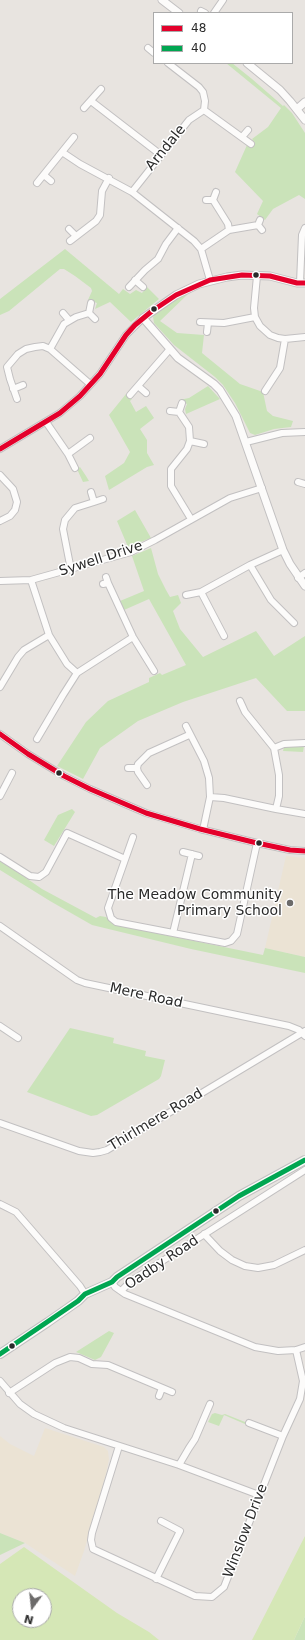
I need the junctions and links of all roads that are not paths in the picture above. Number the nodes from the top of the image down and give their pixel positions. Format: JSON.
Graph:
{"nodes":[{"id":1,"x":162,"y":0,"type":"edge"},
{"id":2,"x":223,"y":0,"type":"edge"},
{"id":3,"x":178,"y":12,"type":"edge"},
{"id":4,"x":215,"y":12,"type":"edge"},
{"id":5,"x":148,"y":48,"type":"dead end"},
{"id":6,"x":153,"y":52,"type":"edge"},
{"id":7,"x":169,"y":64,"type":"edge"},
{"id":8,"x":248,"y":64,"type":"edge"},
{"id":9,"x":100,"y":89,"type":"dead end"},
{"id":10,"x":91,"y":101,"type":"junction"},
{"id":11,"x":305,"y":102,"type":"edge"},
{"id":12,"x":84,"y":108,"type":"dead end"},
{"id":13,"x":204,"y":110,"type":"junction"},
{"id":14,"x":297,"y":110,"type":"junction"},
{"id":15,"x":305,"y":120,"type":"edge"},
{"id":16,"x":248,"y":130,"type":"dead end"},
{"id":17,"x":74,"y":137,"type":"dead end"},
{"id":18,"x":242,"y":137,"type":"junction"},
{"id":19,"x":252,"y":144,"type":"dead end"},
{"id":20,"x":62,"y":152,"type":"junction"},
{"id":21,"x":161,"y":155,"type":"junction"},
{"id":22,"x":44,"y":175,"type":"junction"},
{"id":23,"x":109,"y":178,"type":"junction"},
{"id":24,"x":51,"y":181,"type":"dead end"},
{"id":25,"x":37,"y":183,"type":"dead end"},
{"id":26,"x":132,"y":192,"type":"junction"},
{"id":27,"x":216,"y":192,"type":"dead end"},
{"id":28,"x":260,"y":225,"type":"dead end"},
{"id":29,"x":178,"y":228,"type":"junction"},
{"id":30,"x":305,"y":228,"type":"edge"},
{"id":31,"x":69,"y":229,"type":"dead end"},
{"id":32,"x":229,"y":230,"type":"junction"},
{"id":33,"x":76,"y":236,"type":"junction"},
{"id":34,"x":70,"y":241,"type":"dead end"},
{"id":35,"x":201,"y":249,"type":"junction"},
{"id":36,"x":257,"y":276,"type":"junction"},
{"id":37,"x":135,"y":280,"type":"junction"},
{"id":38,"x":210,"y":280,"type":"junction"},
{"id":39,"x":303,"y":283,"type":"edge"},
{"id":40,"x":129,"y":286,"type":"dead end"},
{"id":41,"x":143,"y":287,"type":"dead end"},
{"id":42,"x":91,"y":303,"type":"dead end"},
{"id":43,"x":63,"y":313,"type":"dead end"},
{"id":44,"x":89,"y":313,"type":"junction"},
{"id":45,"x":255,"y":317,"type":"junction"},
{"id":46,"x":143,"y":318,"type":"junction"},
{"id":47,"x":95,"y":319,"type":"dead end"},
{"id":48,"x":69,"y":320,"type":"junction"},
{"id":49,"x":200,"y":322,"type":"dead end"},
{"id":50,"x":208,"y":323,"type":"junction"},
{"id":51,"x":207,"y":332,"type":"dead end"},
{"id":52,"x":305,"y":337,"type":"edge"},
{"id":53,"x":284,"y":339,"type":"junction"},
{"id":54,"x":50,"y":349,"type":"junction"},
{"id":55,"x":170,"y":349,"type":"junction"},
{"id":56,"x":0,"y":366,"type":"edge"},
{"id":57,"x":8,"y":368,"type":"junction"},
{"id":58,"x":90,"y":384,"type":"junction"},
{"id":59,"x":23,"y":385,"type":"dead end"},
{"id":60,"x":138,"y":386,"type":"junction"},
{"id":61,"x":13,"y":389,"type":"junction"},
{"id":62,"x":265,"y":391,"type":"dead end"},
{"id":63,"x":146,"y":393,"type":"dead end"},
{"id":64,"x":130,"y":395,"type":"dead end"},
{"id":65,"x":17,"y":399,"type":"dead end"},
{"id":66,"x":182,"y":403,"type":"dead end"},
{"id":67,"x":170,"y":411,"type":"dead end"},
{"id":68,"x":179,"y":412,"type":"junction"},
{"id":69,"x":46,"y":422,"type":"junction"},
{"id":70,"x":305,"y":432,"type":"edge"},
{"id":71,"x":90,"y":438,"type":"dead end"},
{"id":72,"x":190,"y":441,"type":"junction"},
{"id":73,"x":246,"y":442,"type":"junction"},
{"id":74,"x":204,"y":444,"type":"dead end"},
{"id":75,"x":0,"y":449,"type":"edge"},
{"id":76,"x":68,"y":454,"type":"junction"},
{"id":77,"x":75,"y":468,"type":"dead end"},
{"id":78,"x":0,"y":475,"type":"edge"},
{"id":79,"x":298,"y":482,"type":"dead end"},
{"id":80,"x":305,"y":484,"type":"edge"},
{"id":81,"x":262,"y":488,"type":"junction"},
{"id":82,"x":91,"y":492,"type":"dead end"},
{"id":83,"x":103,"y":499,"type":"dead end"},
{"id":84,"x":94,"y":502,"type":"junction"},
{"id":85,"x":191,"y":519,"type":"junction"},
{"id":86,"x":0,"y":521,"type":"edge"},
{"id":87,"x":283,"y":550,"type":"junction"},
{"id":88,"x":250,"y":565,"type":"junction"},
{"id":89,"x":71,"y":570,"type":"junction"},
{"id":90,"x":305,"y":573,"type":"edge"},
{"id":91,"x":298,"y":578,"type":"junction"},
{"id":92,"x":31,"y":580,"type":"junction"},
{"id":93,"x":0,"y":581,"type":"edge"},
{"id":94,"x":106,"y":581,"type":"dead end"},
{"id":95,"x":305,"y":586,"type":"edge"},
{"id":96,"x":201,"y":592,"type":"junction"},
{"id":97,"x":186,"y":595,"type":"dead end"},
{"id":98,"x":294,"y":623,"type":"dead end"},
{"id":99,"x":49,"y":635,"type":"junction"},
{"id":100,"x":224,"y":636,"type":"dead end"},
{"id":101,"x":133,"y":637,"type":"junction"},
{"id":102,"x":154,"y":671,"type":"dead end"},
{"id":103,"x":77,"y":673,"type":"junction"},
{"id":104,"x":1,"y":685,"type":"edge"},
{"id":105,"x":240,"y":701,"type":"dead end"},
{"id":106,"x":186,"y":726,"type":"dead end"},
{"id":107,"x":0,"y":734,"type":"edge"},
{"id":108,"x":190,"y":734,"type":"junction"},
{"id":109,"x":37,"y":739,"type":"dead end"},
{"id":110,"x":305,"y":743,"type":"edge"},
{"id":111,"x":274,"y":748,"type":"junction"},
{"id":112,"x":128,"y":768,"type":"dead end"},
{"id":113,"x":137,"y":768,"type":"junction"},
{"id":114,"x":12,"y":773,"type":"dead end"},
{"id":115,"x":147,"y":785,"type":"dead end"},
{"id":116,"x":0,"y":796,"type":"edge"},
{"id":117,"x":210,"y":797,"type":"junction"},
{"id":118,"x":276,"y":809,"type":"junction"},
{"id":119,"x":305,"y":814,"type":"edge"},
{"id":120,"x":204,"y":830,"type":"junction"},
{"id":121,"x":133,"y":837,"type":"dead end"},
{"id":122,"x":257,"y":843,"type":"junction"},
{"id":123,"x":305,"y":851,"type":"edge"},
{"id":124,"x":183,"y":852,"type":"dead end"},
{"id":125,"x":192,"y":854,"type":"junction"},
{"id":126,"x":199,"y":856,"type":"dead end"},
{"id":127,"x":0,"y":857,"type":"edge"},
{"id":128,"x":126,"y":859,"type":"junction"},
{"id":129,"x":0,"y":926,"type":"edge"},
{"id":130,"x":173,"y":934,"type":"junction"},
{"id":131,"x":0,"y":1026,"type":"edge"},
{"id":132,"x":304,"y":1033,"type":"edge"},
{"id":133,"x":18,"y":1038,"type":"dead end"},
{"id":134,"x":0,"y":1123,"type":"edge"},
{"id":135,"x":305,"y":1160,"type":"edge"},
{"id":136,"x":305,"y":1170,"type":"edge"},
{"id":137,"x":0,"y":1204,"type":"edge"},
{"id":138,"x":204,"y":1234,"type":"junction"},
{"id":139,"x":305,"y":1250,"type":"edge"},
{"id":140,"x":112,"y":1282,"type":"junction"},
{"id":141,"x":121,"y":1291,"type":"junction"},
{"id":142,"x":85,"y":1294,"type":"junction"},
{"id":143,"x":305,"y":1347,"type":"edge"},
{"id":144,"x":296,"y":1350,"type":"junction"},
{"id":145,"x":0,"y":1354,"type":"edge"},
{"id":146,"x":0,"y":1382,"type":"edge"},
{"id":147,"x":162,"y":1388,"type":"junction"},
{"id":148,"x":172,"y":1392,"type":"dead end"},
{"id":149,"x":10,"y":1393,"type":"junction"},
{"id":150,"x":159,"y":1396,"type":"dead end"},
{"id":151,"x":210,"y":1404,"type":"dead end"},
{"id":152,"x":249,"y":1423,"type":"dead end"},
{"id":153,"x":283,"y":1436,"type":"junction"},
{"id":154,"x":119,"y":1446,"type":"junction"},
{"id":155,"x":180,"y":1465,"type":"junction"},
{"id":156,"x":259,"y":1496,"type":"junction"},
{"id":157,"x":161,"y":1521,"type":"dead end"},
{"id":158,"x":156,"y":1579,"type":"junction"}],
"edges":[{"from":1,"to":3,"type":"street"},
{"from":2,"to":4,"type":"street"},
{"from":5,"to":6,"type":"street"},
{"from":7,"to":13,"type":"street"},
{"from":8,"to":14,"type":"street"},
{"from":9,"to":10,"type":"street"},
{"from":10,"to":12,"type":"street"},
{"from":10,"to":21,"type":"street"},
{"from":11,"to":14,"type":"street"},
{"from":13,"to":18,"type":"street"},
{"from":13,"to":21,"type":"street","name":"Arndale"},
{"from":14,"to":15,"type":"street"},
{"from":16,"to":18,"type":"street"},
{"from":17,"to":20,"type":"street"},
{"from":18,"to":19,"type":"street"},
{"from":20,"to":22,"type":"street"},
{"from":20,"to":23,"type":"street"},
{"from":21,"to":26,"type":"street","name":"Arndale"},
{"from":22,"to":24,"type":"street"},
{"from":22,"to":25,"type":"street"},
{"from":23,"to":26,"type":"street"},
{"from":23,"to":33,"type":"street"},
{"from":26,"to":29,"type":"street"},
{"from":27,"to":32,"type":"street"},
{"from":28,"to":32,"type":"street"},
{"from":29,"to":35,"type":"street"},
{"from":29,"to":37,"type":"street"},
{"from":30,"to":39,"type":"street"},
{"from":31,"to":33,"type":"street"},
{"from":32,"to":35,"type":"street"},
{"from":33,"to":34,"type":"street"},
{"from":35,"to":38,"type":"street"},
{"from":36,"to":38,"type":"street"},
{"from":36,"to":39,"type":"street"},
{"from":36,"to":45,"type":"street"},
{"from":37,"to":40,"type":"street"},
{"from":37,"to":41,"type":"street"},
{"from":38,"to":46,"type":"street"},
{"from":42,"to":44,"type":"street"},
{"from":43,"to":48,"type":"street"},
{"from":44,"to":47,"type":"street"},
{"from":44,"to":48,"type":"street"},
{"from":45,"to":50,"type":"street"},
{"from":45,"to":53,"type":"street"},
{"from":46,"to":55,"type":"street"},
{"from":46,"to":58,"type":"street"},
{"from":48,"to":54,"type":"street"},
{"from":49,"to":50,"type":"street"},
{"from":50,"to":51,"type":"street"},
{"from":52,"to":53,"type":"street"},
{"from":53,"to":62,"type":"street"},
{"from":54,"to":57,"type":"street"},
{"from":54,"to":58,"type":"street"},
{"from":55,"to":60,"type":"street"},
{"from":55,"to":73,"type":"street"},
{"from":56,"to":57,"type":"street"},
{"from":57,"to":61,"type":"street"},
{"from":58,"to":69,"type":"street"},
{"from":59,"to":61,"type":"street"},
{"from":60,"to":63,"type":"street"},
{"from":60,"to":64,"type":"street"},
{"from":61,"to":65,"type":"street"},
{"from":66,"to":68,"type":"street"},
{"from":67,"to":68,"type":"street"},
{"from":68,"to":72,"type":"street"},
{"from":69,"to":75,"type":"street"},
{"from":69,"to":76,"type":"street"},
{"from":70,"to":73,"type":"street"},
{"from":71,"to":76,"type":"street"},
{"from":72,"to":74,"type":"street"},
{"from":72,"to":85,"type":"street"},
{"from":73,"to":81,"type":"street"},
{"from":76,"to":77,"type":"street"},
{"from":78,"to":86,"type":"street"},
{"from":79,"to":80,"type":"street"},
{"from":81,"to":85,"type":"street","name":"Sywell Drive"},
{"from":81,"to":87,"type":"street"},
{"from":82,"to":84,"type":"street"},
{"from":83,"to":84,"type":"street"},
{"from":84,"to":89,"type":"street"},
{"from":85,"to":89,"type":"street","name":"Sywell Drive"},
{"from":87,"to":88,"type":"street"},
{"from":87,"to":91,"type":"street"},
{"from":88,"to":96,"type":"street"},
{"from":88,"to":98,"type":"street"},
{"from":89,"to":92,"type":"street","name":"Sywell Drive"},
{"from":90,"to":91,"type":"street"},
{"from":91,"to":95,"type":"street"},
{"from":92,"to":93,"type":"street","name":"Sywell Drive"},
{"from":92,"to":99,"type":"street"},
{"from":94,"to":101,"type":"street"},
{"from":96,"to":97,"type":"street"},
{"from":96,"to":100,"type":"street"},
{"from":99,"to":103,"type":"street"},
{"from":99,"to":104,"type":"street"},
{"from":101,"to":102,"type":"street"},
{"from":101,"to":103,"type":"street"},
{"from":103,"to":109,"type":"street"},
{"from":105,"to":111,"type":"street"},
{"from":106,"to":108,"type":"street"},
{"from":107,"to":120,"type":"street"},
{"from":108,"to":113,"type":"street"},
{"from":108,"to":117,"type":"street"},
{"from":110,"to":111,"type":"street"},
{"from":111,"to":118,"type":"street"},
{"from":112,"to":113,"type":"street"},
{"from":113,"to":115,"type":"street"},
{"from":114,"to":116,"type":"street"},
{"from":117,"to":118,"type":"street"},
{"from":117,"to":120,"type":"street"},
{"from":118,"to":119,"type":"street"},
{"from":120,"to":122,"type":"street"},
{"from":121,"to":128,"type":"street"},
{"from":122,"to":123,"type":"street"},
{"from":122,"to":130,"type":"street"},
{"from":124,"to":125,"type":"street"},
{"from":125,"to":126,"type":"street"},
{"from":125,"to":130,"type":"street"},
{"from":127,"to":128,"type":"street"},
{"from":128,"to":130,"type":"street"},
{"from":129,"to":132,"type":"street","name":"Mere Road"},
{"from":131,"to":133,"type":"street"},
{"from":132,"to":134,"type":"street","name":"Thirlmere Road"},
{"from":135,"to":140,"type":"main road","name":"Oadby Road"},
{"from":136,"to":138,"type":"street","name":"Oadby Road"},
{"from":137,"to":142,"type":"street"},
{"from":138,"to":139,"type":"street"},
{"from":138,"to":141,"type":"street","name":"Oadby Road"},
{"from":140,"to":141,"type":"street"},
{"from":140,"to":142,"type":"main road","name":"Oadby Road"},
{"from":141,"to":144,"type":"street"},
{"from":142,"to":145,"type":"main road","name":"Oadby Road"},
{"from":143,"to":144,"type":"street"},
{"from":144,"to":153,"type":"street","name":"Winslow Drive"},
{"from":146,"to":149,"type":"street"},
{"from":147,"to":148,"type":"street"},
{"from":147,"to":149,"type":"street"},
{"from":147,"to":150,"type":"street"},
{"from":149,"to":154,"type":"street"},
{"from":151,"to":155,"type":"street"},
{"from":152,"to":153,"type":"street"},
{"from":153,"to":156,"type":"street","name":"Winslow Drive"},
{"from":154,"to":155,"type":"street"},
{"from":154,"to":158,"type":"street","name":"Winslow Drive"},
{"from":155,"to":156,"type":"street"},
{"from":156,"to":158,"type":"street","name":"Winslow Drive"},
{"from":157,"to":158,"type":"street"}]}
